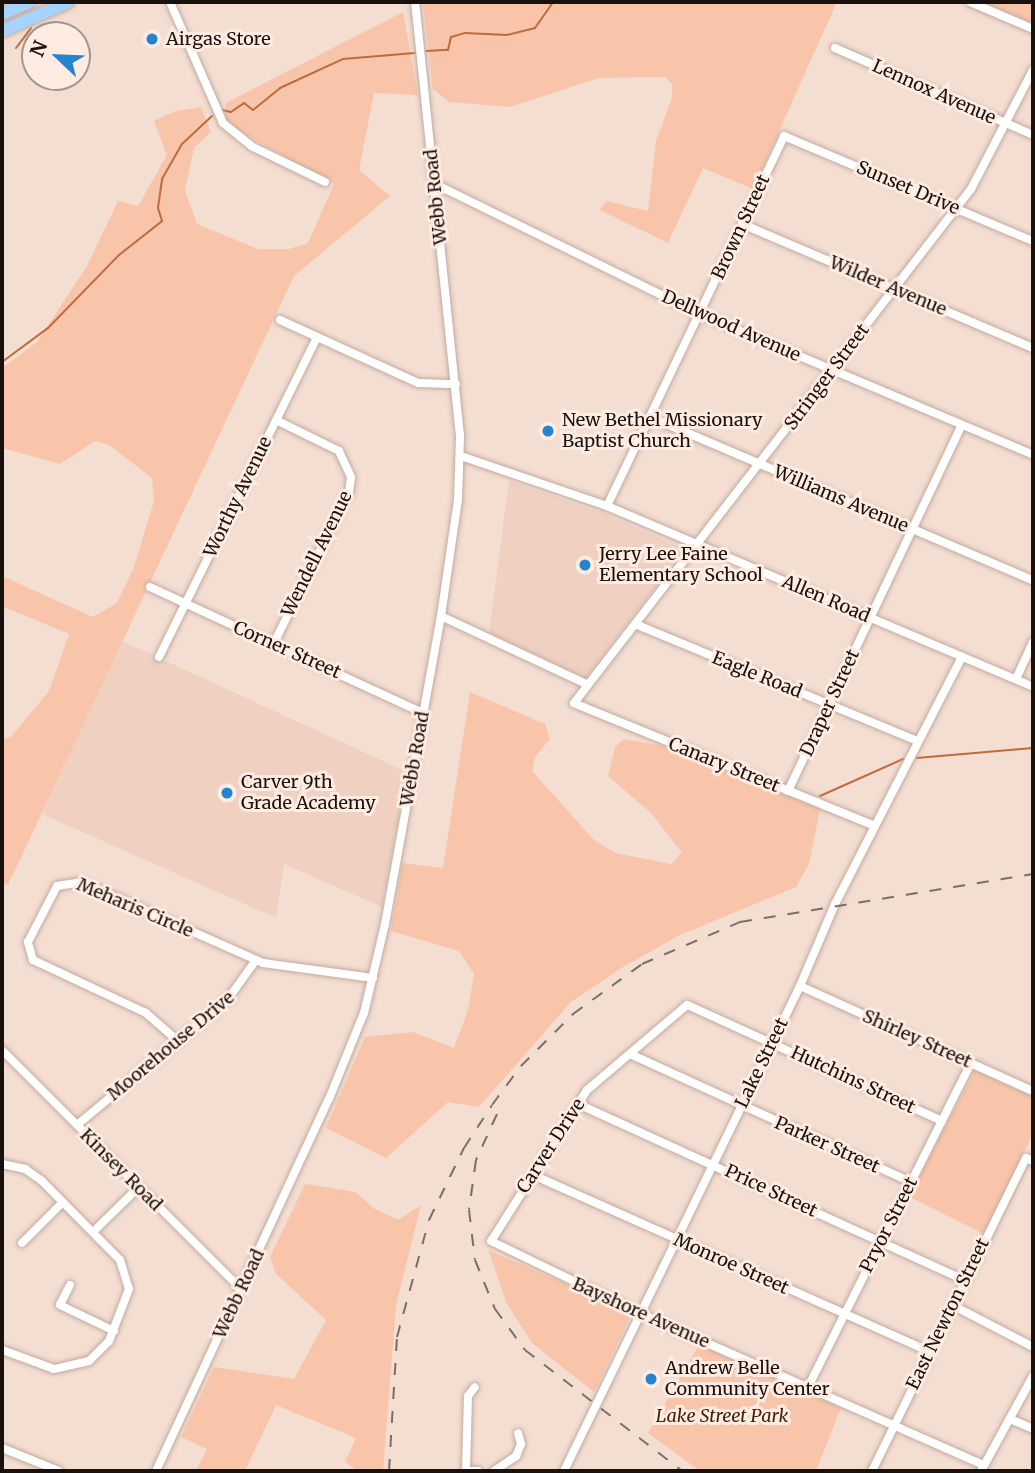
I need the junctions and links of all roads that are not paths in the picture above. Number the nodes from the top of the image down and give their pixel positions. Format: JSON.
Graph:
{"nodes":[{"id":1,"x":28,"y":2,"type":"edge"},
{"id":2,"x":68,"y":2,"type":"edge"},
{"id":3,"x":170,"y":2,"type":"edge"},
{"id":4,"x":415,"y":2,"type":"edge"},
{"id":5,"x":970,"y":2,"type":"edge"},
{"id":6,"x":2,"y":14,"type":"edge"},
{"id":7,"x":33,"y":17,"type":"junction"},
{"id":8,"x":1033,"y":29,"type":"edge"},
{"id":9,"x":2,"y":31,"type":"edge"},
{"id":10,"x":835,"y":48,"type":"dead end"},
{"id":11,"x":1033,"y":71,"type":"edge"},
{"id":12,"x":1007,"y":124,"type":"junction"},
{"id":13,"x":1033,"y":135,"type":"edge"},
{"id":14,"x":783,"y":136,"type":"joint"},
{"id":15,"x":325,"y":182,"type":"dead end"},
{"id":16,"x":435,"y":184,"type":"junction"},
{"id":17,"x":956,"y":208,"type":"junction"},
{"id":18,"x":742,"y":224,"type":"junction"},
{"id":19,"x":1033,"y":241,"type":"edge"},
{"id":20,"x":895,"y":289,"type":"junction"},
{"id":21,"x":700,"y":314,"type":"junction"},
{"id":22,"x":280,"y":320,"type":"dead end"},
{"id":23,"x":317,"y":337,"type":"junction"},
{"id":24,"x":1033,"y":348,"type":"edge"},
{"id":25,"x":832,"y":370,"type":"junction"},
{"id":26,"x":456,"y":384,"type":"junction"},
{"id":27,"x":650,"y":417,"type":"junction"},
{"id":28,"x":276,"y":420,"type":"junction"},
{"id":29,"x":962,"y":425,"type":"junction"},
{"id":30,"x":1033,"y":455,"type":"edge"},
{"id":31,"x":461,"y":456,"type":"junction"},
{"id":32,"x":760,"y":465,"type":"junction"},
{"id":33,"x":607,"y":506,"type":"junction"},
{"id":34,"x":912,"y":529,"type":"junction"},
{"id":35,"x":697,"y":545,"type":"junction"},
{"id":36,"x":1033,"y":580,"type":"edge"},
{"id":37,"x":150,"y":587,"type":"dead end"},
{"id":38,"x":186,"y":603,"type":"junction"},
{"id":39,"x":441,"y":616,"type":"junction"},
{"id":40,"x":870,"y":618,"type":"junction"},
{"id":41,"x":635,"y":624,"type":"junction"},
{"id":42,"x":1033,"y":642,"type":"edge"},
{"id":43,"x":274,"y":645,"type":"junction"},
{"id":44,"x":159,"y":657,"type":"dead end"},
{"id":45,"x":962,"y":657,"type":"junction"},
{"id":46,"x":1016,"y":679,"type":"junction"},
{"id":47,"x":588,"y":685,"type":"junction"},
{"id":48,"x":1033,"y":687,"type":"edge"},
{"id":49,"x":574,"y":703,"type":"joint"},
{"id":50,"x":829,"y":704,"type":"junction"},
{"id":51,"x":424,"y":713,"type":"junction"},
{"id":52,"x":918,"y":741,"type":"junction"},
{"id":53,"x":788,"y":791,"type":"junction"},
{"id":54,"x":875,"y":826,"type":"junction"},
{"id":55,"x":256,"y":960,"type":"junction"},
{"id":56,"x":373,"y":978,"type":"junction"},
{"id":57,"x":800,"y":986,"type":"junction"},
{"id":58,"x":687,"y":1005,"type":"joint"},
{"id":59,"x":178,"y":1041,"type":"junction"},
{"id":60,"x":772,"y":1043,"type":"junction"},
{"id":61,"x":2,"y":1050,"type":"edge"},
{"id":62,"x":630,"y":1054,"type":"junction"},
{"id":63,"x":971,"y":1063,"type":"junction"},
{"id":64,"x":1033,"y":1091,"type":"edge"},
{"id":65,"x":578,"y":1104,"type":"junction"},
{"id":66,"x":741,"y":1105,"type":"junction"},
{"id":67,"x":942,"y":1121,"type":"junction"},
{"id":68,"x":77,"y":1125,"type":"junction"},
{"id":69,"x":1030,"y":1160,"type":"edge"},
{"id":70,"x":2,"y":1164,"type":"edge"},
{"id":71,"x":712,"y":1164,"type":"junction"},
{"id":72,"x":533,"y":1175,"type":"junction"},
{"id":73,"x":911,"y":1182,"type":"junction"},
{"id":74,"x":139,"y":1187,"type":"junction"},
{"id":75,"x":63,"y":1202,"type":"junction"},
{"id":76,"x":93,"y":1232,"type":"junction"},
{"id":77,"x":675,"y":1239,"type":"junction"},
{"id":78,"x":881,"y":1242,"type":"junction"},
{"id":79,"x":22,"y":1243,"type":"dead end"},
{"id":80,"x":492,"y":1243,"type":"joint"},
{"id":81,"x":964,"y":1280,"type":"junction"},
{"id":82,"x":70,"y":1285,"type":"dead end"},
{"id":83,"x":241,"y":1289,"type":"junction"},
{"id":84,"x":952,"y":1305,"type":"junction"},
{"id":85,"x":639,"y":1312,"type":"junction"},
{"id":86,"x":845,"y":1315,"type":"junction"},
{"id":87,"x":114,"y":1331,"type":"junction"},
{"id":88,"x":1033,"y":1347,"type":"edge"},
{"id":89,"x":2,"y":1350,"type":"edge"},
{"id":90,"x":929,"y":1351,"type":"junction"},
{"id":91,"x":1033,"y":1376,"type":"edge"},
{"id":92,"x":475,"y":1387,"type":"dead end"},
{"id":93,"x":808,"y":1387,"type":"junction"},
{"id":94,"x":1010,"y":1419,"type":"junction"},
{"id":95,"x":894,"y":1424,"type":"junction"},
{"id":96,"x":1033,"y":1429,"type":"edge"},
{"id":97,"x":518,"y":1433,"type":"dead end"},
{"id":98,"x":2,"y":1448,"type":"edge"},
{"id":99,"x":32,"y":1460,"type":"junction"},
{"id":100,"x":982,"y":1468,"type":"edge"},
{"id":101,"x":27,"y":1471,"type":"edge"},
{"id":102,"x":59,"y":1471,"type":"edge"},
{"id":103,"x":156,"y":1471,"type":"edge"},
{"id":104,"x":466,"y":1471,"type":"edge"},
{"id":105,"x":478,"y":1471,"type":"edge"},
{"id":106,"x":494,"y":1471,"type":"edge"},
{"id":107,"x":564,"y":1471,"type":"edge"},
{"id":108,"x":872,"y":1471,"type":"edge"}],
"edges":[{"from":1,"to":6,"type":"highway"},
{"from":1,"to":7,"type":"highway"},
{"from":2,"to":7,"type":"highway"},
{"from":3,"to":15,"type":"street"},
{"from":4,"to":16,"type":"street","name":"Webb Road"},
{"from":5,"to":8,"type":"street"},
{"from":7,"to":9,"type":"highway"},
{"from":10,"to":12,"type":"street","name":"Lennox Avenue"},
{"from":11,"to":12,"type":"street","name":"Stringer Street"},
{"from":12,"to":13,"type":"street","name":"Lennox Avenue"},
{"from":12,"to":17,"type":"street","name":"Stringer Street"},
{"from":14,"to":17,"type":"street","name":"Sunset Drive"},
{"from":14,"to":18,"type":"street","name":"Brown Street"},
{"from":16,"to":21,"type":"street","name":"Dellwood Avenue"},
{"from":16,"to":26,"type":"street","name":"Webb Road"},
{"from":17,"to":19,"type":"street","name":"Sunset Drive"},
{"from":17,"to":20,"type":"street","name":"Stringer Street"},
{"from":18,"to":20,"type":"street","name":"Wilder Avenue"},
{"from":18,"to":21,"type":"street","name":"Brown Street"},
{"from":20,"to":24,"type":"street","name":"Wilder Avenue"},
{"from":20,"to":25,"type":"street","name":"Stringer Street"},
{"from":21,"to":25,"type":"street","name":"Dellwood Avenue"},
{"from":21,"to":27,"type":"street","name":"Brown Street"},
{"from":22,"to":23,"type":"street"},
{"from":23,"to":26,"type":"street"},
{"from":23,"to":28,"type":"street","name":"Worthy Avenue"},
{"from":25,"to":29,"type":"street","name":"Dellwood Avenue"},
{"from":25,"to":32,"type":"street","name":"Stringer Street"},
{"from":26,"to":31,"type":"street","name":"Webb Road"},
{"from":27,"to":32,"type":"street","name":"Williams Avenue"},
{"from":27,"to":33,"type":"street","name":"Brown Street"},
{"from":28,"to":38,"type":"street","name":"Worthy Avenue"},
{"from":28,"to":43,"type":"street","name":"Wendell Avenue"},
{"from":29,"to":30,"type":"street","name":"Dellwood Avenue"},
{"from":29,"to":34,"type":"street","name":"Draper Street"},
{"from":31,"to":33,"type":"street","name":"Allen Road"},
{"from":31,"to":39,"type":"street","name":"Webb Road"},
{"from":32,"to":34,"type":"street","name":"Williams Avenue"},
{"from":32,"to":35,"type":"street","name":"Stringer Street"},
{"from":33,"to":35,"type":"street","name":"Allen Road"},
{"from":34,"to":36,"type":"street","name":"Williams Avenue"},
{"from":34,"to":40,"type":"street","name":"Draper Street"},
{"from":35,"to":40,"type":"street","name":"Allen Road"},
{"from":35,"to":41,"type":"street","name":"Stringer Street"},
{"from":37,"to":38,"type":"street","name":"Corner Street"},
{"from":38,"to":43,"type":"street","name":"Corner Street"},
{"from":38,"to":44,"type":"street","name":"Worthy Avenue"},
{"from":39,"to":47,"type":"street"},
{"from":39,"to":51,"type":"street","name":"Webb Road"},
{"from":40,"to":45,"type":"street","name":"Allen Road"},
{"from":40,"to":50,"type":"street","name":"Draper Street"},
{"from":41,"to":47,"type":"street","name":"Stringer Street"},
{"from":41,"to":50,"type":"street","name":"Eagle Road"},
{"from":42,"to":46,"type":"street"},
{"from":43,"to":51,"type":"street","name":"Corner Street"},
{"from":45,"to":46,"type":"street","name":"Allen Road"},
{"from":45,"to":52,"type":"street","name":"Lake Street"},
{"from":46,"to":48,"type":"street","name":"Allen Road"},
{"from":47,"to":49,"type":"street","name":"Stringer Street"},
{"from":49,"to":53,"type":"street","name":"Canary Street"},
{"from":50,"to":52,"type":"street","name":"Eagle Road"},
{"from":50,"to":53,"type":"street","name":"Draper Street"},
{"from":51,"to":56,"type":"street","name":"Webb Road"},
{"from":52,"to":54,"type":"street","name":"Lake Street"},
{"from":53,"to":54,"type":"street","name":"Canary Street"},
{"from":54,"to":57,"type":"street","name":"Lake Street"},
{"from":55,"to":56,"type":"street","name":"Meharis Circle"},
{"from":55,"to":59,"type":"street","name":"Moorehouse Drive"},
{"from":55,"to":59,"type":"street","name":"Meharis Circle"},
{"from":56,"to":83,"type":"street","name":"Webb Road"},
{"from":57,"to":60,"type":"street","name":"Lake Street"},
{"from":57,"to":63,"type":"street","name":"Shirley Street"},
{"from":58,"to":60,"type":"street","name":"Hutchins Street"},
{"from":58,"to":62,"type":"street","name":"Carver Drive"},
{"from":59,"to":68,"type":"street","name":"Moorehouse Drive"},
{"from":60,"to":66,"type":"street","name":"Lake Street"},
{"from":60,"to":67,"type":"street","name":"Hutchins Street"},
{"from":61,"to":68,"type":"street","name":"Kinsey Road"},
{"from":62,"to":65,"type":"street","name":"Carver Drive"},
{"from":62,"to":66,"type":"street","name":"Parker Street"},
{"from":63,"to":64,"type":"street","name":"Shirley Street"},
{"from":63,"to":67,"type":"street","name":"Pryor Street"},
{"from":65,"to":71,"type":"street","name":"Price Street"},
{"from":65,"to":72,"type":"street","name":"Carver Drive"},
{"from":66,"to":71,"type":"street","name":"Lake Street"},
{"from":66,"to":73,"type":"street","name":"Parker Street"},
{"from":67,"to":73,"type":"street","name":"Pryor Street"},
{"from":68,"to":74,"type":"street","name":"Kinsey Road"},
{"from":69,"to":81,"type":"street","name":"East Newton Street"},
{"from":70,"to":75,"type":"street"},
{"from":71,"to":77,"type":"street","name":"Lake Street"},
{"from":71,"to":78,"type":"street","name":"Price Street"},
{"from":72,"to":77,"type":"street","name":"Monroe Street"},
{"from":72,"to":80,"type":"street","name":"Carver Drive"},
{"from":73,"to":78,"type":"street","name":"Pryor Street"},
{"from":74,"to":76,"type":"street"},
{"from":74,"to":83,"type":"street","name":"Kinsey Road"},
{"from":75,"to":76,"type":"street"},
{"from":75,"to":79,"type":"street"},
{"from":76,"to":87,"type":"street"},
{"from":77,"to":85,"type":"street","name":"Lake Street"},
{"from":77,"to":86,"type":"street","name":"Monroe Street"},
{"from":78,"to":81,"type":"street","name":"Price Street"},
{"from":78,"to":86,"type":"street","name":"Pryor Street"},
{"from":80,"to":85,"type":"street","name":"Bayshore Avenue"},
{"from":81,"to":84,"type":"street","name":"East Newton Street"},
{"from":82,"to":87,"type":"street"},
{"from":83,"to":103,"type":"street","name":"Webb Road"},
{"from":84,"to":88,"type":"street"},
{"from":84,"to":90,"type":"street","name":"East Newton Street"},
{"from":85,"to":93,"type":"street","name":"Bayshore Avenue"},
{"from":85,"to":107,"type":"street","name":"Lake Street"},
{"from":86,"to":90,"type":"street","name":"Monroe Street"},
{"from":86,"to":93,"type":"street","name":"Pryor Street"},
{"from":87,"to":89,"type":"street"},
{"from":90,"to":95,"type":"street","name":"East Newton Street"},
{"from":91,"to":94,"type":"street"},
{"from":92,"to":104,"type":"street"},
{"from":93,"to":95,"type":"street","name":"Bayshore Avenue"},
{"from":94,"to":96,"type":"street"},
{"from":94,"to":100,"type":"street"},
{"from":95,"to":100,"type":"street","name":"Bayshore Avenue"},
{"from":95,"to":108,"type":"street","name":"East Newton Street"},
{"from":97,"to":106,"type":"street"},
{"from":98,"to":99,"type":"street"},
{"from":99,"to":101,"type":"street"},
{"from":99,"to":102,"type":"street"},
{"from":104,"to":105,"type":"street"}]}
